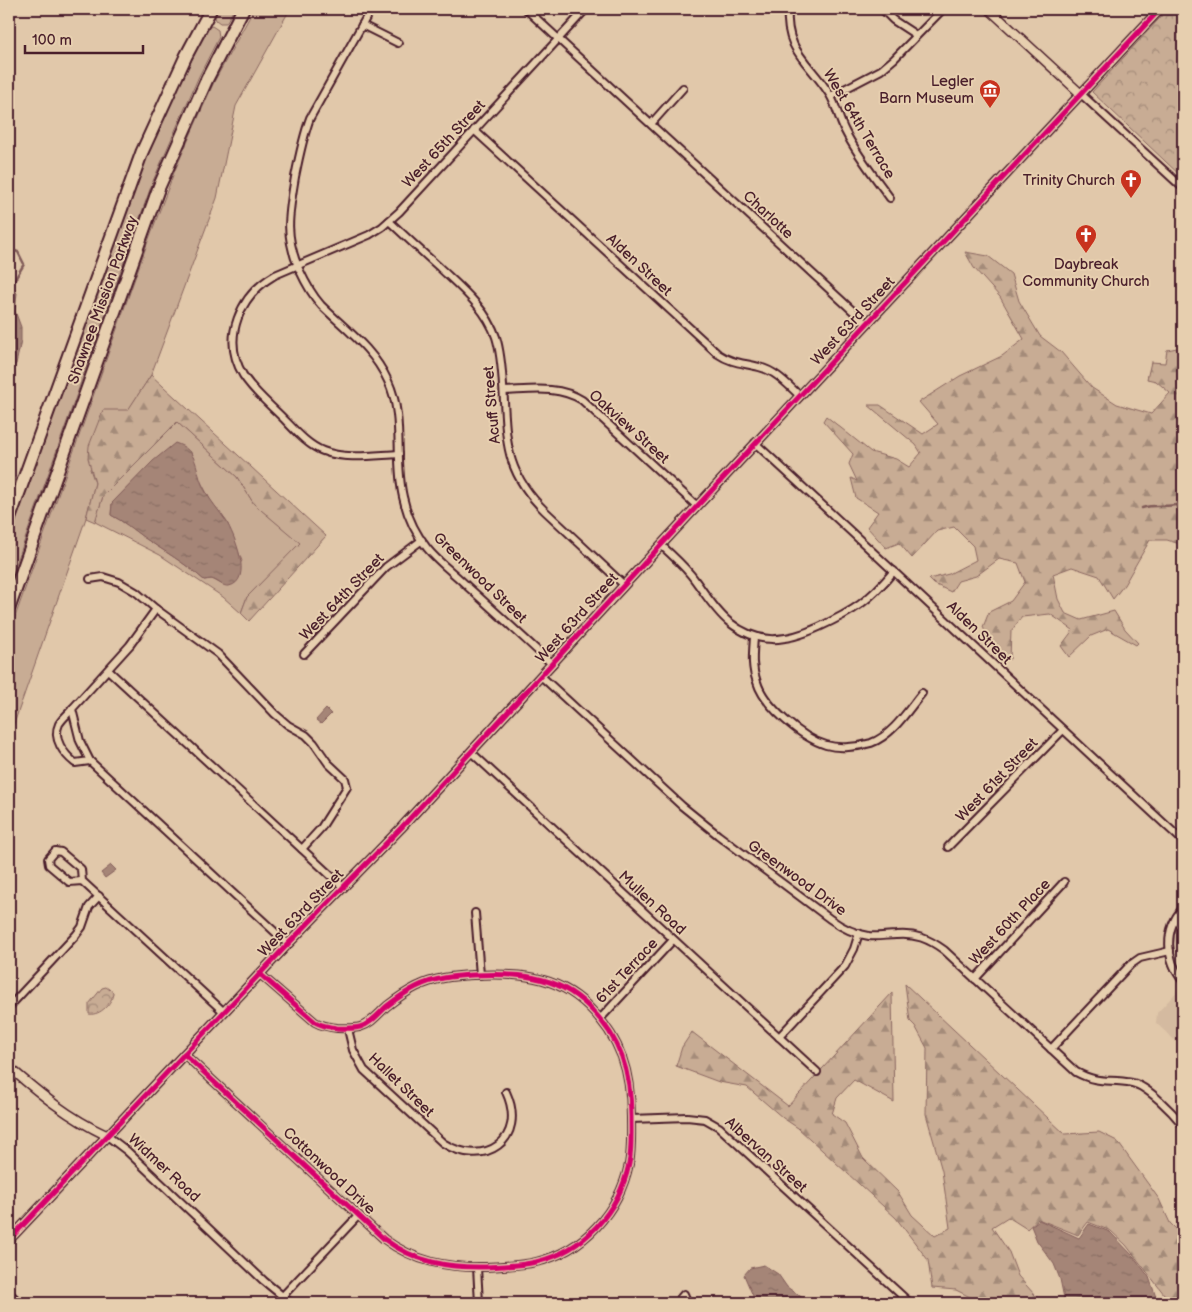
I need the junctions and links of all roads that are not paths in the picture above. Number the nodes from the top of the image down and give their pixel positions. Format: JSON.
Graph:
{"nodes":[{"id":1,"x":211,"y":9,"type":"edge"},
{"id":2,"x":243,"y":9,"type":"edge"},
{"id":3,"x":371,"y":9,"type":"edge"},
{"id":4,"x":526,"y":9,"type":"edge"},
{"id":5,"x":586,"y":9,"type":"edge"},
{"id":6,"x":788,"y":9,"type":"edge"},
{"id":7,"x":882,"y":9,"type":"edge"},
{"id":8,"x":943,"y":9,"type":"edge"},
{"id":9,"x":989,"y":9,"type":"edge"},
{"id":10,"x":1160,"y":9,"type":"edge"},
{"id":11,"x":362,"y":25,"type":"junction"},
{"id":12,"x":916,"y":35,"type":"junction"},
{"id":13,"x":559,"y":39,"type":"junction"},
{"id":14,"x":398,"y":43,"type":"dead end"},
{"id":15,"x":683,"y":88,"type":"dead end"},
{"id":16,"x":1081,"y":94,"type":"junction"},
{"id":17,"x":831,"y":96,"type":"junction"},
{"id":18,"x":651,"y":124,"type":"junction"},
{"id":19,"x":474,"y":130,"type":"junction"},
{"id":20,"x":1183,"y":188,"type":"edge"},
{"id":21,"x":890,"y":198,"type":"dead end"},
{"id":22,"x":388,"y":221,"type":"junction"},
{"id":23,"x":298,"y":265,"type":"junction"},
{"id":24,"x":867,"y":324,"type":"junction"},
{"id":25,"x":504,"y":391,"type":"junction"},
{"id":26,"x":800,"y":396,"type":"junction"},
{"id":27,"x":756,"y":443,"type":"junction"},
{"id":28,"x":399,"y":454,"type":"junction"},
{"id":29,"x":697,"y":506,"type":"junction"},
{"id":30,"x":9,"y":520,"type":"edge"},
{"id":31,"x":422,"y":540,"type":"junction"},
{"id":32,"x":661,"y":545,"type":"junction"},
{"id":33,"x":894,"y":571,"type":"junction"},
{"id":34,"x":90,"y":579,"type":"dead end"},
{"id":35,"x":624,"y":585,"type":"junction"},
{"id":36,"x":9,"y":608,"type":"edge"},
{"id":37,"x":156,"y":609,"type":"junction"},
{"id":38,"x":754,"y":637,"type":"junction"},
{"id":39,"x":304,"y":654,"type":"dead end"},
{"id":40,"x":552,"y":664,"type":"junction"},
{"id":41,"x":108,"y":670,"type":"junction"},
{"id":42,"x":541,"y":676,"type":"junction"},
{"id":43,"x":922,"y":693,"type":"dead end"},
{"id":44,"x":72,"y":709,"type":"junction"},
{"id":45,"x":1063,"y":730,"type":"junction"},
{"id":46,"x":471,"y":752,"type":"junction"},
{"id":47,"x":90,"y":761,"type":"junction"},
{"id":48,"x":1183,"y":841,"type":"edge"},
{"id":49,"x":948,"y":847,"type":"dead end"},
{"id":50,"x":302,"y":849,"type":"junction"},
{"id":51,"x":82,"y":881,"type":"junction"},
{"id":52,"x":1064,"y":882,"type":"dead end"},
{"id":53,"x":343,"y":887,"type":"junction"},
{"id":54,"x":99,"y":896,"type":"junction"},
{"id":55,"x":1183,"y":908,"type":"edge"},
{"id":56,"x":475,"y":913,"type":"dead end"},
{"id":57,"x":859,"y":933,"type":"junction"},
{"id":58,"x":673,"y":940,"type":"junction"},
{"id":59,"x":288,"y":944,"type":"junction"},
{"id":60,"x":1170,"y":951,"type":"junction"},
{"id":61,"x":260,"y":974,"type":"junction"},
{"id":62,"x":480,"y":975,"type":"junction"},
{"id":63,"x":975,"y":979,"type":"junction"},
{"id":64,"x":1183,"y":981,"type":"edge"},
{"id":65,"x":9,"y":1007,"type":"edge"},
{"id":66,"x":224,"y":1012,"type":"junction"},
{"id":67,"x":600,"y":1019,"type":"junction"},
{"id":68,"x":348,"y":1029,"type":"junction"},
{"id":69,"x":779,"y":1038,"type":"junction"},
{"id":70,"x":1051,"y":1049,"type":"junction"},
{"id":71,"x":184,"y":1054,"type":"junction"},
{"id":72,"x":9,"y":1066,"type":"edge"},
{"id":73,"x":817,"y":1072,"type":"dead end"},
{"id":74,"x":506,"y":1092,"type":"dead end"},
{"id":75,"x":631,"y":1119,"type":"junction"},
{"id":76,"x":1183,"y":1125,"type":"edge"},
{"id":77,"x":106,"y":1135,"type":"junction"},
{"id":78,"x":358,"y":1216,"type":"junction"},
{"id":79,"x":9,"y":1240,"type":"edge"},
{"id":80,"x":477,"y":1267,"type":"junction"},
{"id":81,"x":9,"y":1293,"type":"edge"},
{"id":82,"x":283,"y":1296,"type":"junction"},
{"id":83,"x":20,"y":1303,"type":"edge"},
{"id":84,"x":276,"y":1303,"type":"edge"},
{"id":85,"x":291,"y":1303,"type":"edge"},
{"id":86,"x":479,"y":1303,"type":"edge"},
{"id":87,"x":676,"y":1303,"type":"edge"},
{"id":88,"x":688,"y":1303,"type":"edge"},
{"id":89,"x":910,"y":1303,"type":"edge"}],
"edges":[{"from":1,"to":30,"type":"highway","name":"Shawnee Mission Parkway"},
{"from":2,"to":36,"type":"highway","name":"Shawnee Mission Parkway"},
{"from":3,"to":11,"type":"street"},
{"from":4,"to":13,"type":"street","name":"Charlotte"},
{"from":5,"to":13,"type":"street","name":"West 65th Street"},
{"from":6,"to":17,"type":"street","name":"West 64th Terrace"},
{"from":7,"to":12,"type":"street"},
{"from":8,"to":12,"type":"street"},
{"from":9,"to":16,"type":"street"},
{"from":10,"to":16,"type":"street","name":"West 63rd Street"},
{"from":11,"to":14,"type":"street"},
{"from":11,"to":23,"type":"street"},
{"from":12,"to":17,"type":"street"},
{"from":13,"to":18,"type":"street","name":"Charlotte"},
{"from":13,"to":19,"type":"street","name":"West 65th Street"},
{"from":15,"to":18,"type":"street"},
{"from":16,"to":20,"type":"street"},
{"from":16,"to":24,"type":"street","name":"West 63rd Street"},
{"from":17,"to":21,"type":"street","name":"West 64th Terrace"},
{"from":18,"to":24,"type":"street","name":"Charlotte"},
{"from":19,"to":22,"type":"street","name":"West 65th Street"},
{"from":19,"to":26,"type":"street","name":"Alden Street"},
{"from":22,"to":23,"type":"street","name":"West 65th Street"},
{"from":22,"to":25,"type":"street","name":"Acuff Street"},
{"from":23,"to":28,"type":"street","name":"Greenwood Street"},
{"from":23,"to":28,"type":"street","name":"West 65th Street"},
{"from":24,"to":26,"type":"street","name":"West 63rd Street"},
{"from":25,"to":29,"type":"street","name":"Oakview Street"},
{"from":25,"to":35,"type":"street","name":"Acuff Street"},
{"from":26,"to":27,"type":"street","name":"West 63rd Street"},
{"from":27,"to":29,"type":"street","name":"West 63rd Street"},
{"from":27,"to":33,"type":"street","name":"Alden Street"},
{"from":28,"to":31,"type":"street","name":"Greenwood Street"},
{"from":29,"to":32,"type":"street","name":"West 63rd Street"},
{"from":31,"to":39,"type":"street","name":"West 64th Street"},
{"from":31,"to":40,"type":"street","name":"Greenwood Street"},
{"from":32,"to":35,"type":"street","name":"West 63rd Street"},
{"from":32,"to":38,"type":"street"},
{"from":33,"to":38,"type":"street"},
{"from":33,"to":45,"type":"street","name":"Alden Street"},
{"from":34,"to":37,"type":"street"},
{"from":35,"to":40,"type":"street","name":"West 63rd Street"},
{"from":37,"to":41,"type":"street"},
{"from":37,"to":50,"type":"street"},
{"from":38,"to":43,"type":"street"},
{"from":40,"to":42,"type":"street","name":"West 63rd Street"},
{"from":41,"to":44,"type":"street"},
{"from":41,"to":50,"type":"street"},
{"from":42,"to":46,"type":"street","name":"West 63rd Street"},
{"from":42,"to":57,"type":"street","name":"Greenwood Drive"},
{"from":44,"to":47,"type":"street"},
{"from":44,"to":47,"type":"street"},
{"from":45,"to":48,"type":"street","name":"Alden Street"},
{"from":45,"to":49,"type":"street","name":"West 61st Street"},
{"from":46,"to":53,"type":"street","name":"West 63rd Street"},
{"from":46,"to":58,"type":"street","name":"Mullen Road"},
{"from":47,"to":59,"type":"street"},
{"from":50,"to":53,"type":"street"},
{"from":51,"to":51,"type":"street"},
{"from":51,"to":54,"type":"street"},
{"from":52,"to":63,"type":"street","name":"West 60th Place"},
{"from":53,"to":59,"type":"street","name":"West 63rd Street"},
{"from":54,"to":65,"type":"street"},
{"from":54,"to":66,"type":"street"},
{"from":55,"to":60,"type":"street"},
{"from":56,"to":62,"type":"street"},
{"from":57,"to":63,"type":"street","name":"Greenwood Drive"},
{"from":57,"to":69,"type":"street"},
{"from":58,"to":67,"type":"street","name":"61st Terrace"},
{"from":58,"to":69,"type":"street","name":"Mullen Road"},
{"from":59,"to":61,"type":"street","name":"West 63rd Street"},
{"from":60,"to":64,"type":"street"},
{"from":60,"to":70,"type":"street"},
{"from":61,"to":66,"type":"street","name":"West 63rd Street"},
{"from":61,"to":68,"type":"street"},
{"from":62,"to":67,"type":"street"},
{"from":62,"to":68,"type":"street"},
{"from":63,"to":70,"type":"street","name":"Greenwood Drive"},
{"from":66,"to":71,"type":"street","name":"West 63rd Street"},
{"from":67,"to":75,"type":"street"},
{"from":68,"to":74,"type":"street","name":"Hallet Street"},
{"from":69,"to":73,"type":"street","name":"Mullen Road"},
{"from":70,"to":76,"type":"street","name":"Greenwood Drive"},
{"from":71,"to":77,"type":"street","name":"West 63rd Street"},
{"from":71,"to":78,"type":"street","name":"Cottonwood Drive"},
{"from":72,"to":77,"type":"street","name":"Widmer Road"},
{"from":75,"to":80,"type":"street","name":"Cottonwood Drive"},
{"from":75,"to":89,"type":"street","name":"Albervan Street"},
{"from":77,"to":79,"type":"street","name":"West 63rd Street"},
{"from":77,"to":82,"type":"street","name":"Widmer Road"},
{"from":78,"to":80,"type":"street","name":"Cottonwood Drive"},
{"from":78,"to":82,"type":"street"},
{"from":80,"to":86,"type":"street"},
{"from":81,"to":83,"type":"street"},
{"from":82,"to":84,"type":"street"},
{"from":82,"to":85,"type":"street","name":"Widmer Road"},
{"from":87,"to":88,"type":"street"}]}
